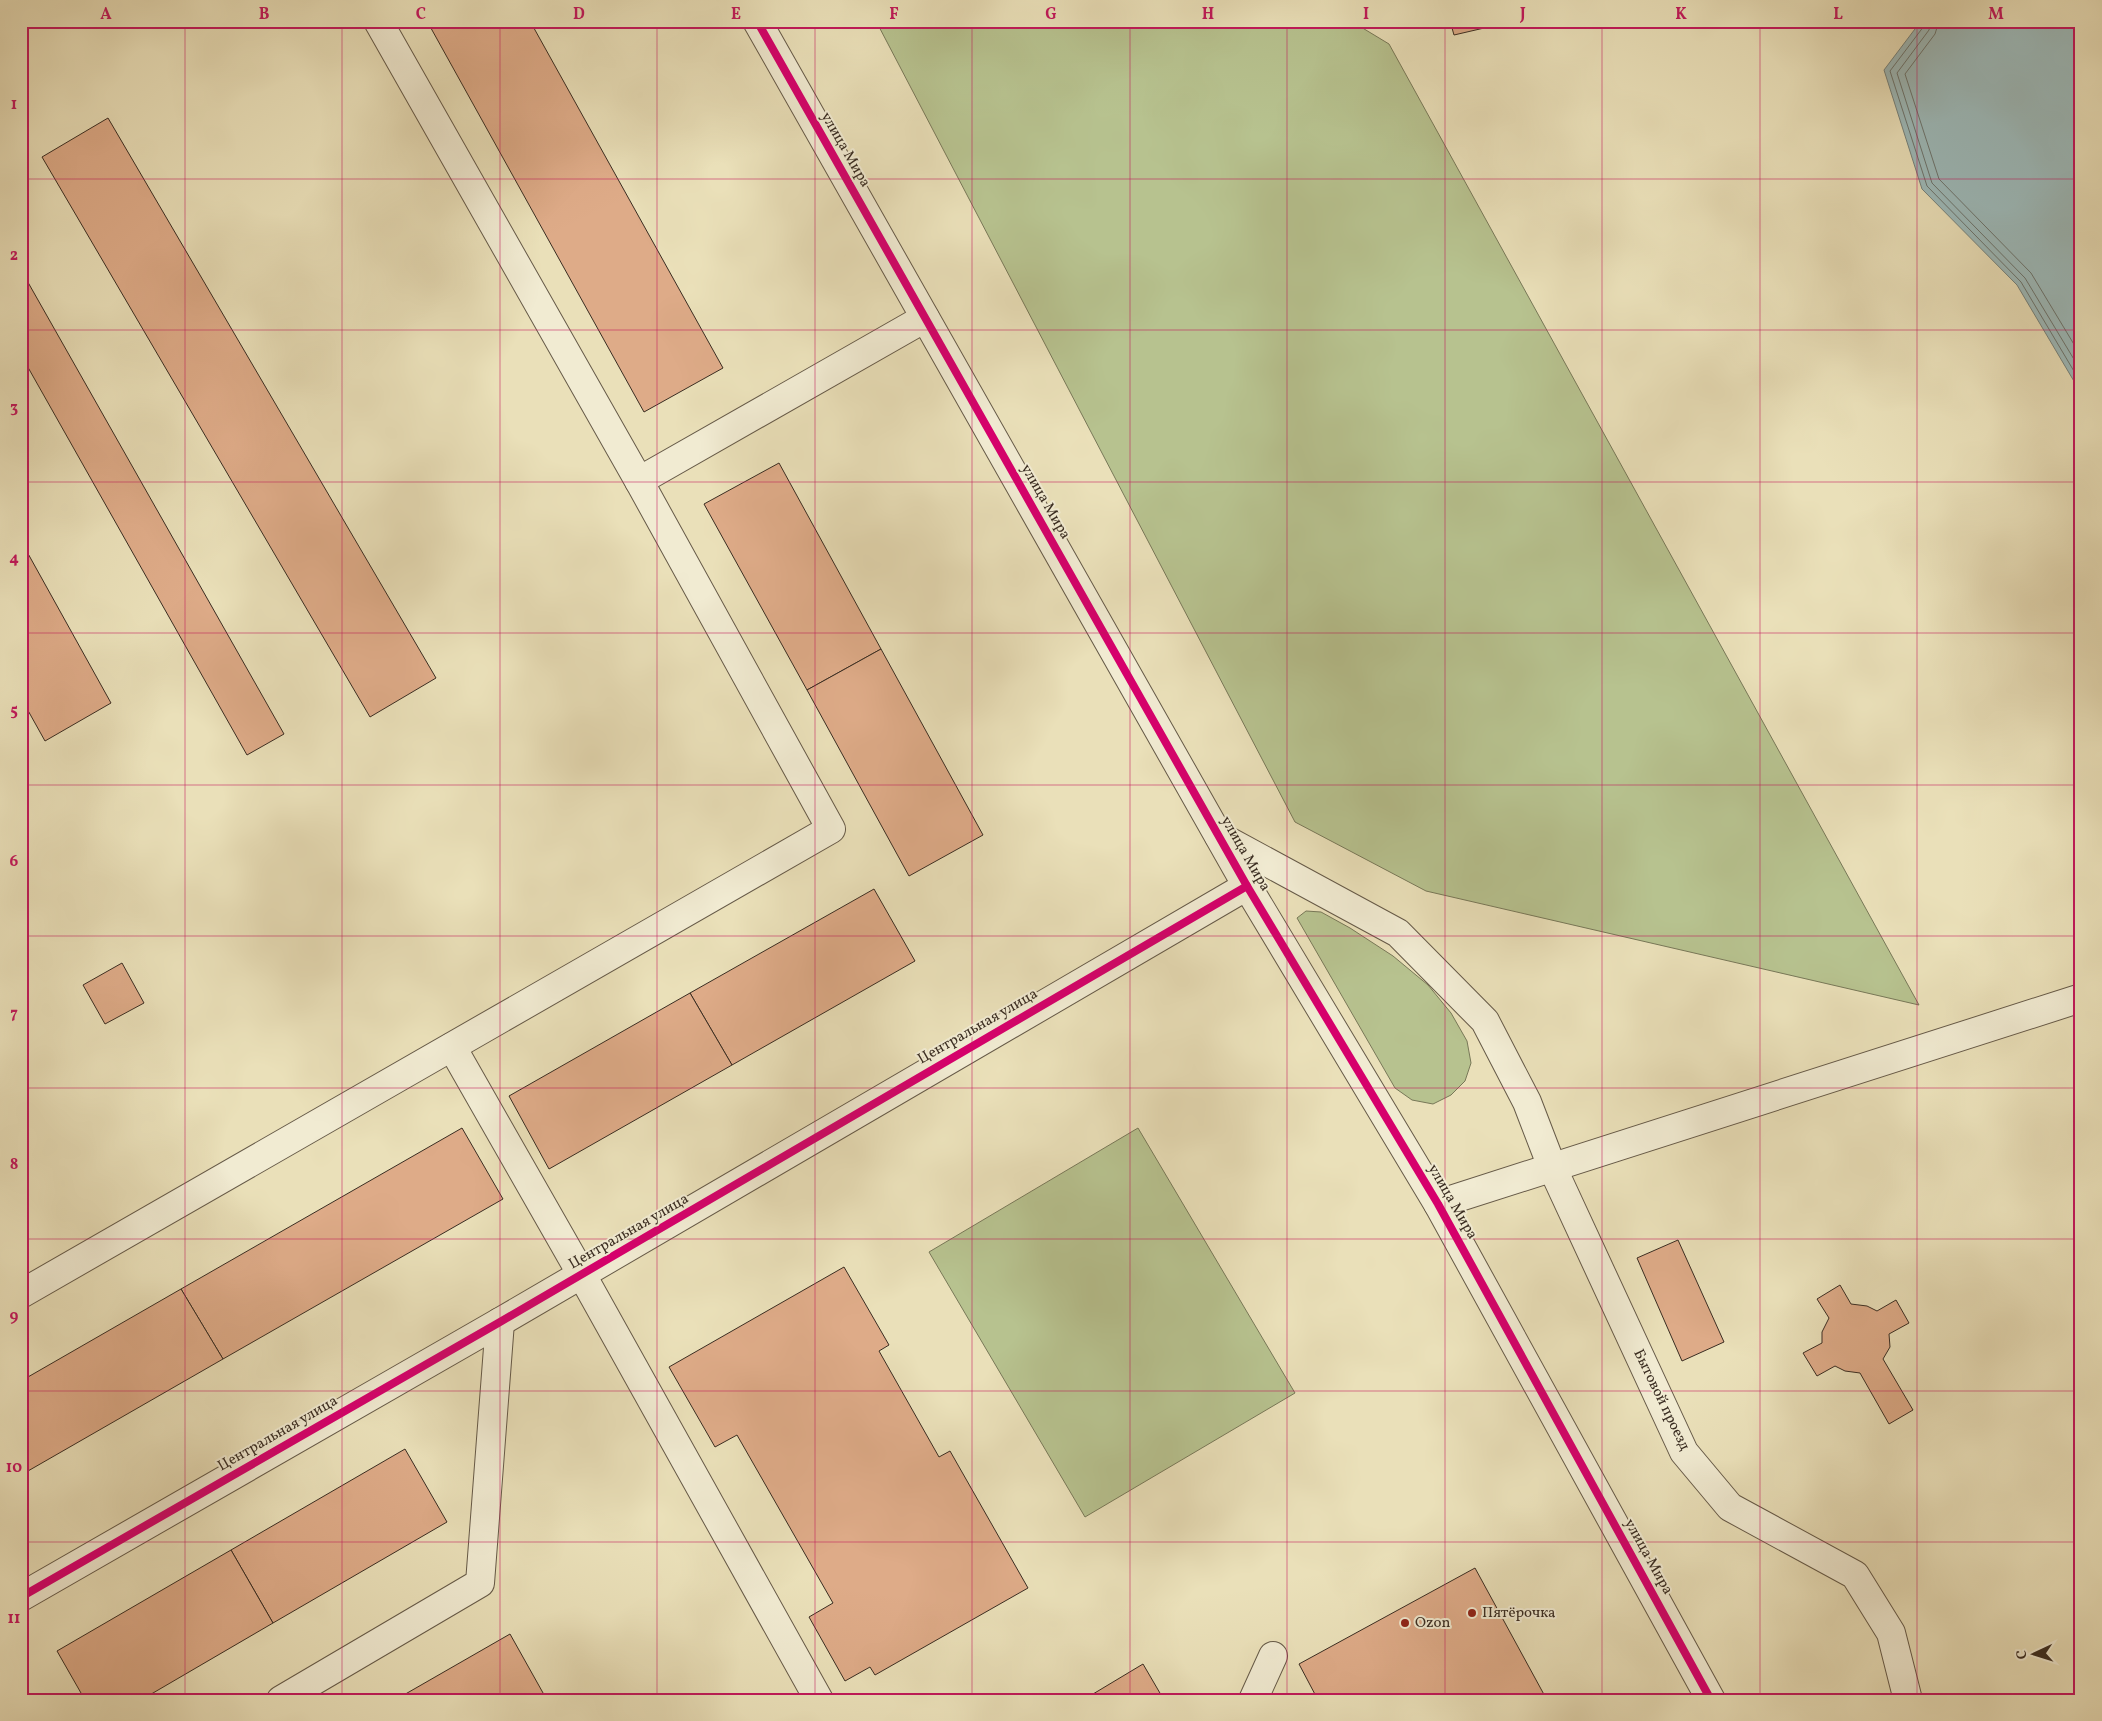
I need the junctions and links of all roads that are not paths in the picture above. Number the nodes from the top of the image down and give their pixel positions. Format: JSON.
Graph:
{"nodes":[{"id":1,"x":378,"y":21,"type":"edge"},
{"id":2,"x":756,"y":21,"type":"edge"},
{"id":3,"x":925,"y":318,"type":"junction"},
{"id":4,"x":639,"y":481,"type":"junction"},
{"id":5,"x":1219,"y":836,"type":"junction"},
{"id":6,"x":1247,"y":886,"type":"junction"},
{"id":7,"x":2081,"y":998,"type":"edge"},
{"id":8,"x":452,"y":1047,"type":"junction"},
{"id":9,"x":1552,"y":1167,"type":"junction"},
{"id":10,"x":1438,"y":1204,"type":"junction"},
{"id":11,"x":582,"y":1275,"type":"junction"},
{"id":12,"x":21,"y":1294,"type":"edge"},
{"id":13,"x":500,"y":1322,"type":"junction"},
{"id":14,"x":21,"y":1596,"type":"edge"},
{"id":15,"x":1273,"y":1656,"type":"dead end"},
{"id":16,"x":281,"y":1700,"type":"edge"},
{"id":17,"x":819,"y":1700,"type":"edge"},
{"id":18,"x":1253,"y":1700,"type":"edge"},
{"id":19,"x":1711,"y":1700,"type":"edge"},
{"id":20,"x":1908,"y":1700,"type":"edge"}],
"edges":[{"from":1,"to":4,"type":"street"},
{"from":2,"to":3,"type":"street","name":"улица Мира"},
{"from":3,"to":4,"type":"street"},
{"from":3,"to":5,"type":"street","name":"улица Мира"},
{"from":4,"to":8,"type":"street"},
{"from":5,"to":6,"type":"street","name":"улица Мира"},
{"from":5,"to":9,"type":"street","name":"Бытовой проезд"},
{"from":6,"to":10,"type":"street","name":"улица Мира"},
{"from":6,"to":11,"type":"street","name":"Центральная улица"},
{"from":7,"to":9,"type":"street"},
{"from":8,"to":11,"type":"street"},
{"from":8,"to":12,"type":"street"},
{"from":9,"to":10,"type":"street"},
{"from":9,"to":20,"type":"street","name":"Бытовой проезд"},
{"from":10,"to":19,"type":"street","name":"улица Мира"},
{"from":11,"to":13,"type":"street","name":"Центральная улица"},
{"from":11,"to":17,"type":"street"},
{"from":13,"to":14,"type":"street","name":"Центральная улица"},
{"from":13,"to":16,"type":"street"},
{"from":15,"to":18,"type":"street"}]}
